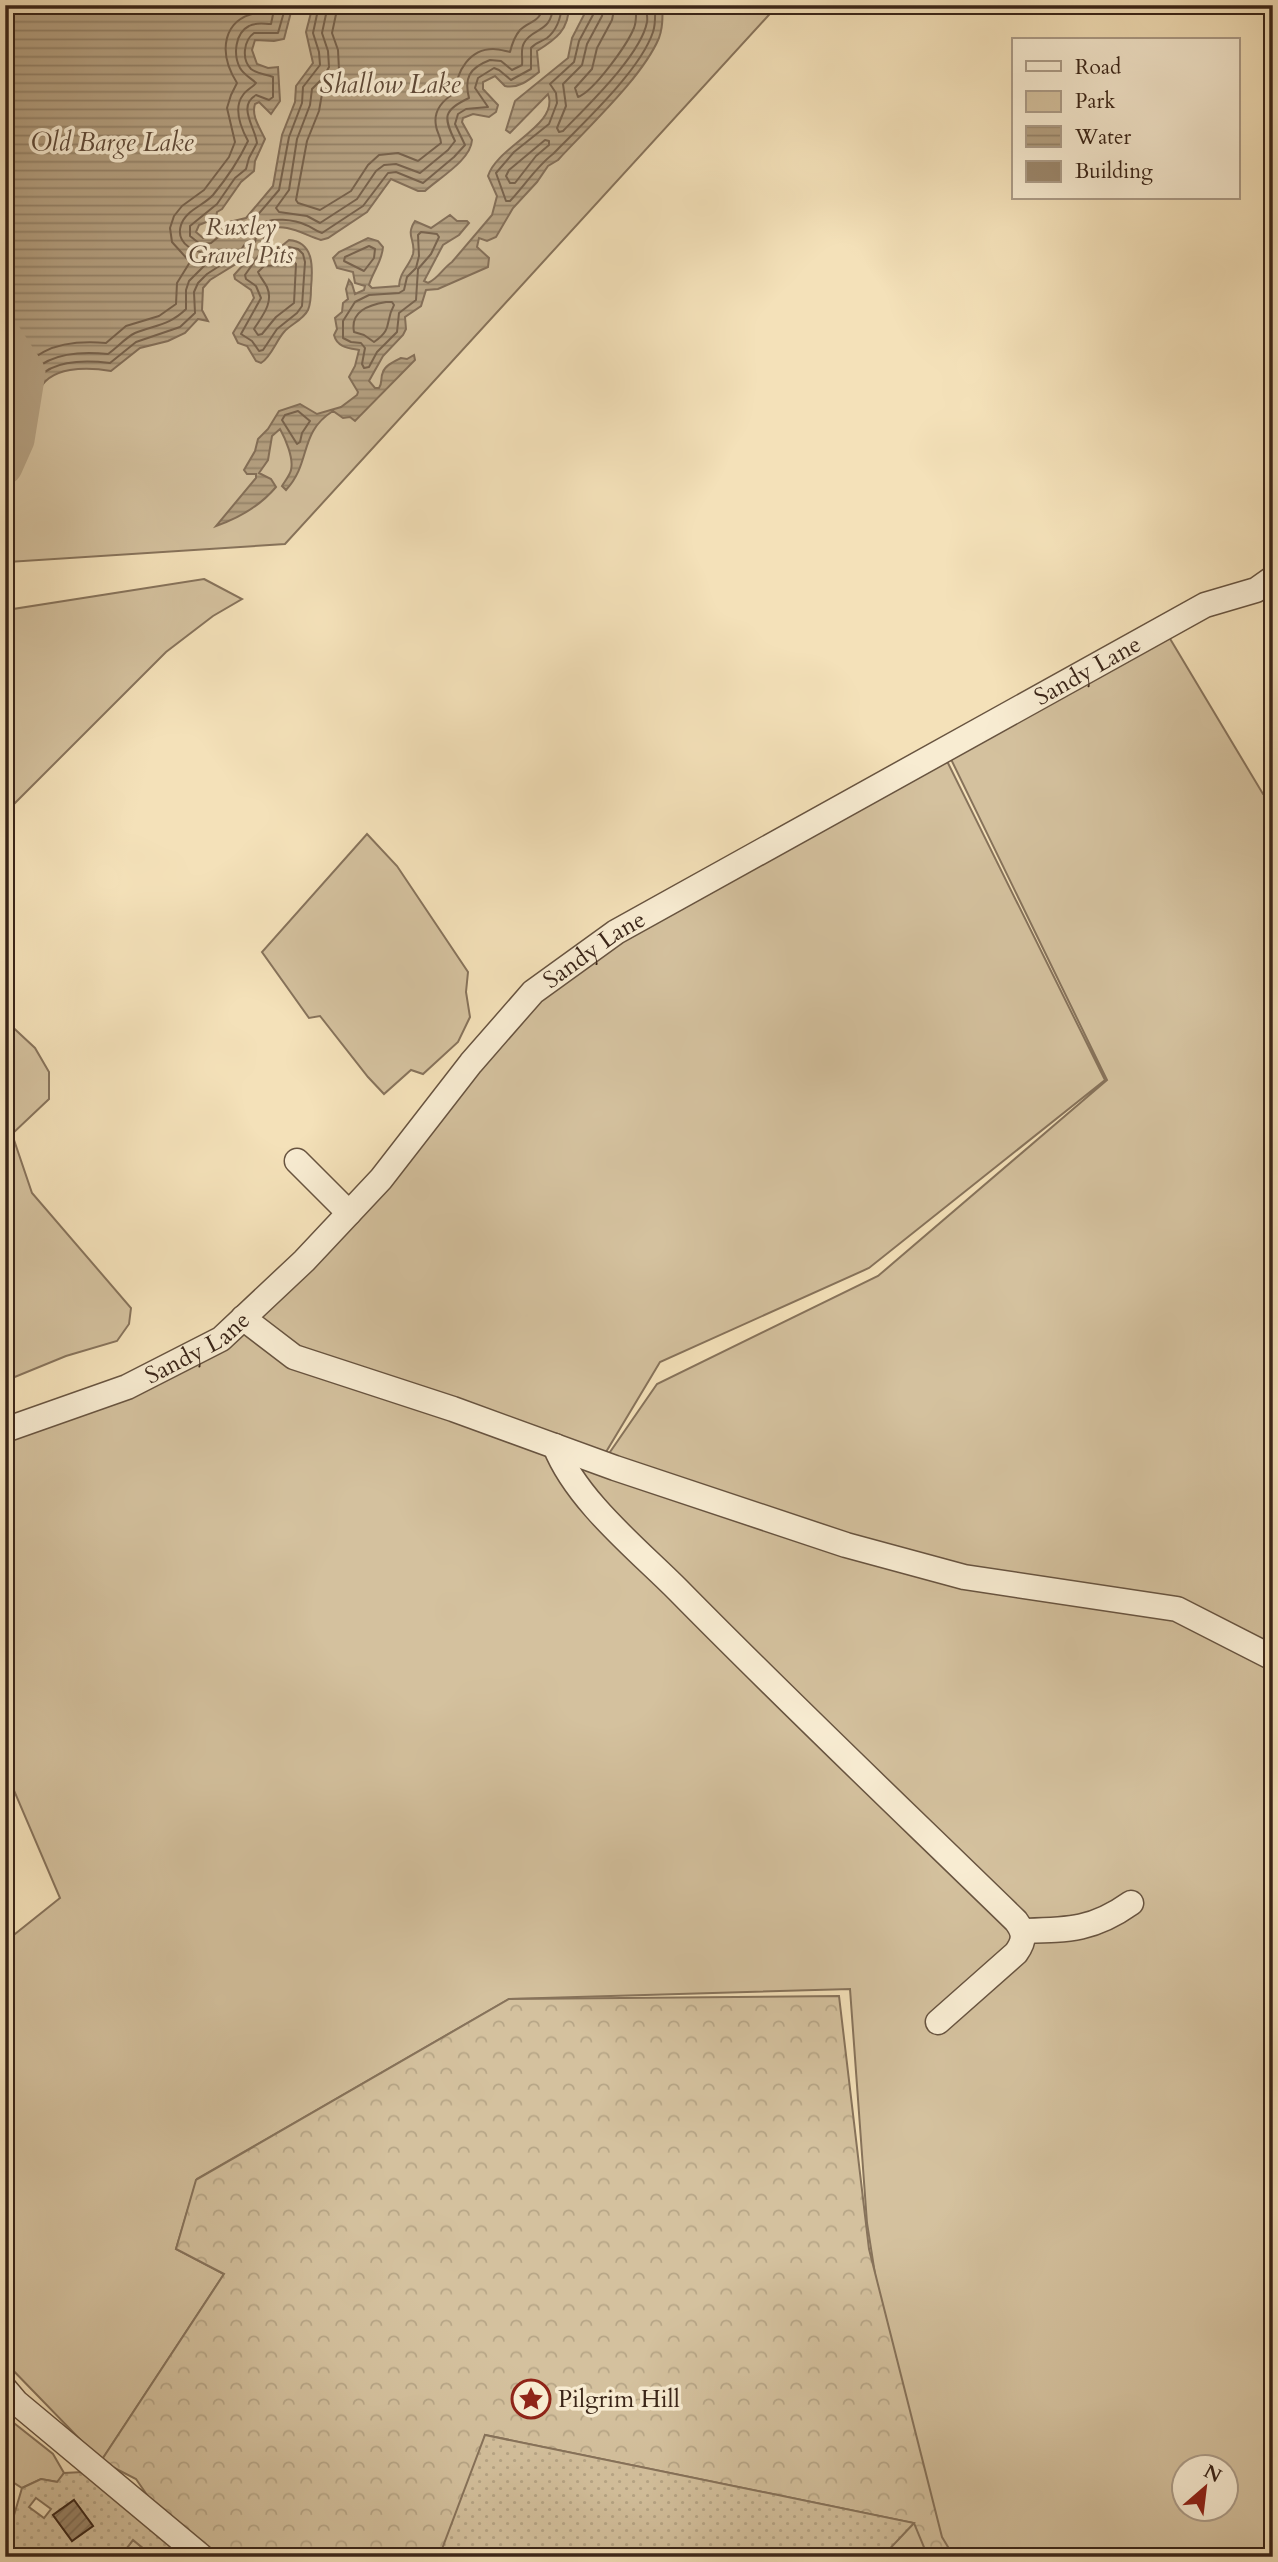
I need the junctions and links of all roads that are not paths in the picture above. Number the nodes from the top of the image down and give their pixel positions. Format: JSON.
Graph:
{"nodes":[{"id":1,"x":1273,"y":578,"type":"edge"},
{"id":2,"x":297,"y":1161,"type":"dead end"},
{"id":3,"x":349,"y":1213,"type":"junction"},
{"id":4,"x":243,"y":1318,"type":"junction"},
{"id":5,"x":5,"y":1430,"type":"edge"},
{"id":6,"x":555,"y":1446,"type":"junction"},
{"id":7,"x":1273,"y":1658,"type":"edge"},
{"id":8,"x":1131,"y":1903,"type":"dead end"},
{"id":9,"x":1023,"y":1931,"type":"junction"},
{"id":10,"x":938,"y":2022,"type":"dead end"},
{"id":11,"x":5,"y":2389,"type":"edge"},
{"id":12,"x":202,"y":2557,"type":"edge"}],
"edges":[{"from":1,"to":3,"type":"street","name":"Sandy Lane"},
{"from":2,"to":3,"type":"street"},
{"from":3,"to":4,"type":"street","name":"Sandy Lane"},
{"from":4,"to":5,"type":"street","name":"Sandy Lane"},
{"from":4,"to":6,"type":"street"},
{"from":6,"to":7,"type":"street"},
{"from":6,"to":9,"type":"street"},
{"from":8,"to":9,"type":"street"},
{"from":9,"to":10,"type":"street"},
{"from":11,"to":12,"type":"street"}]}
